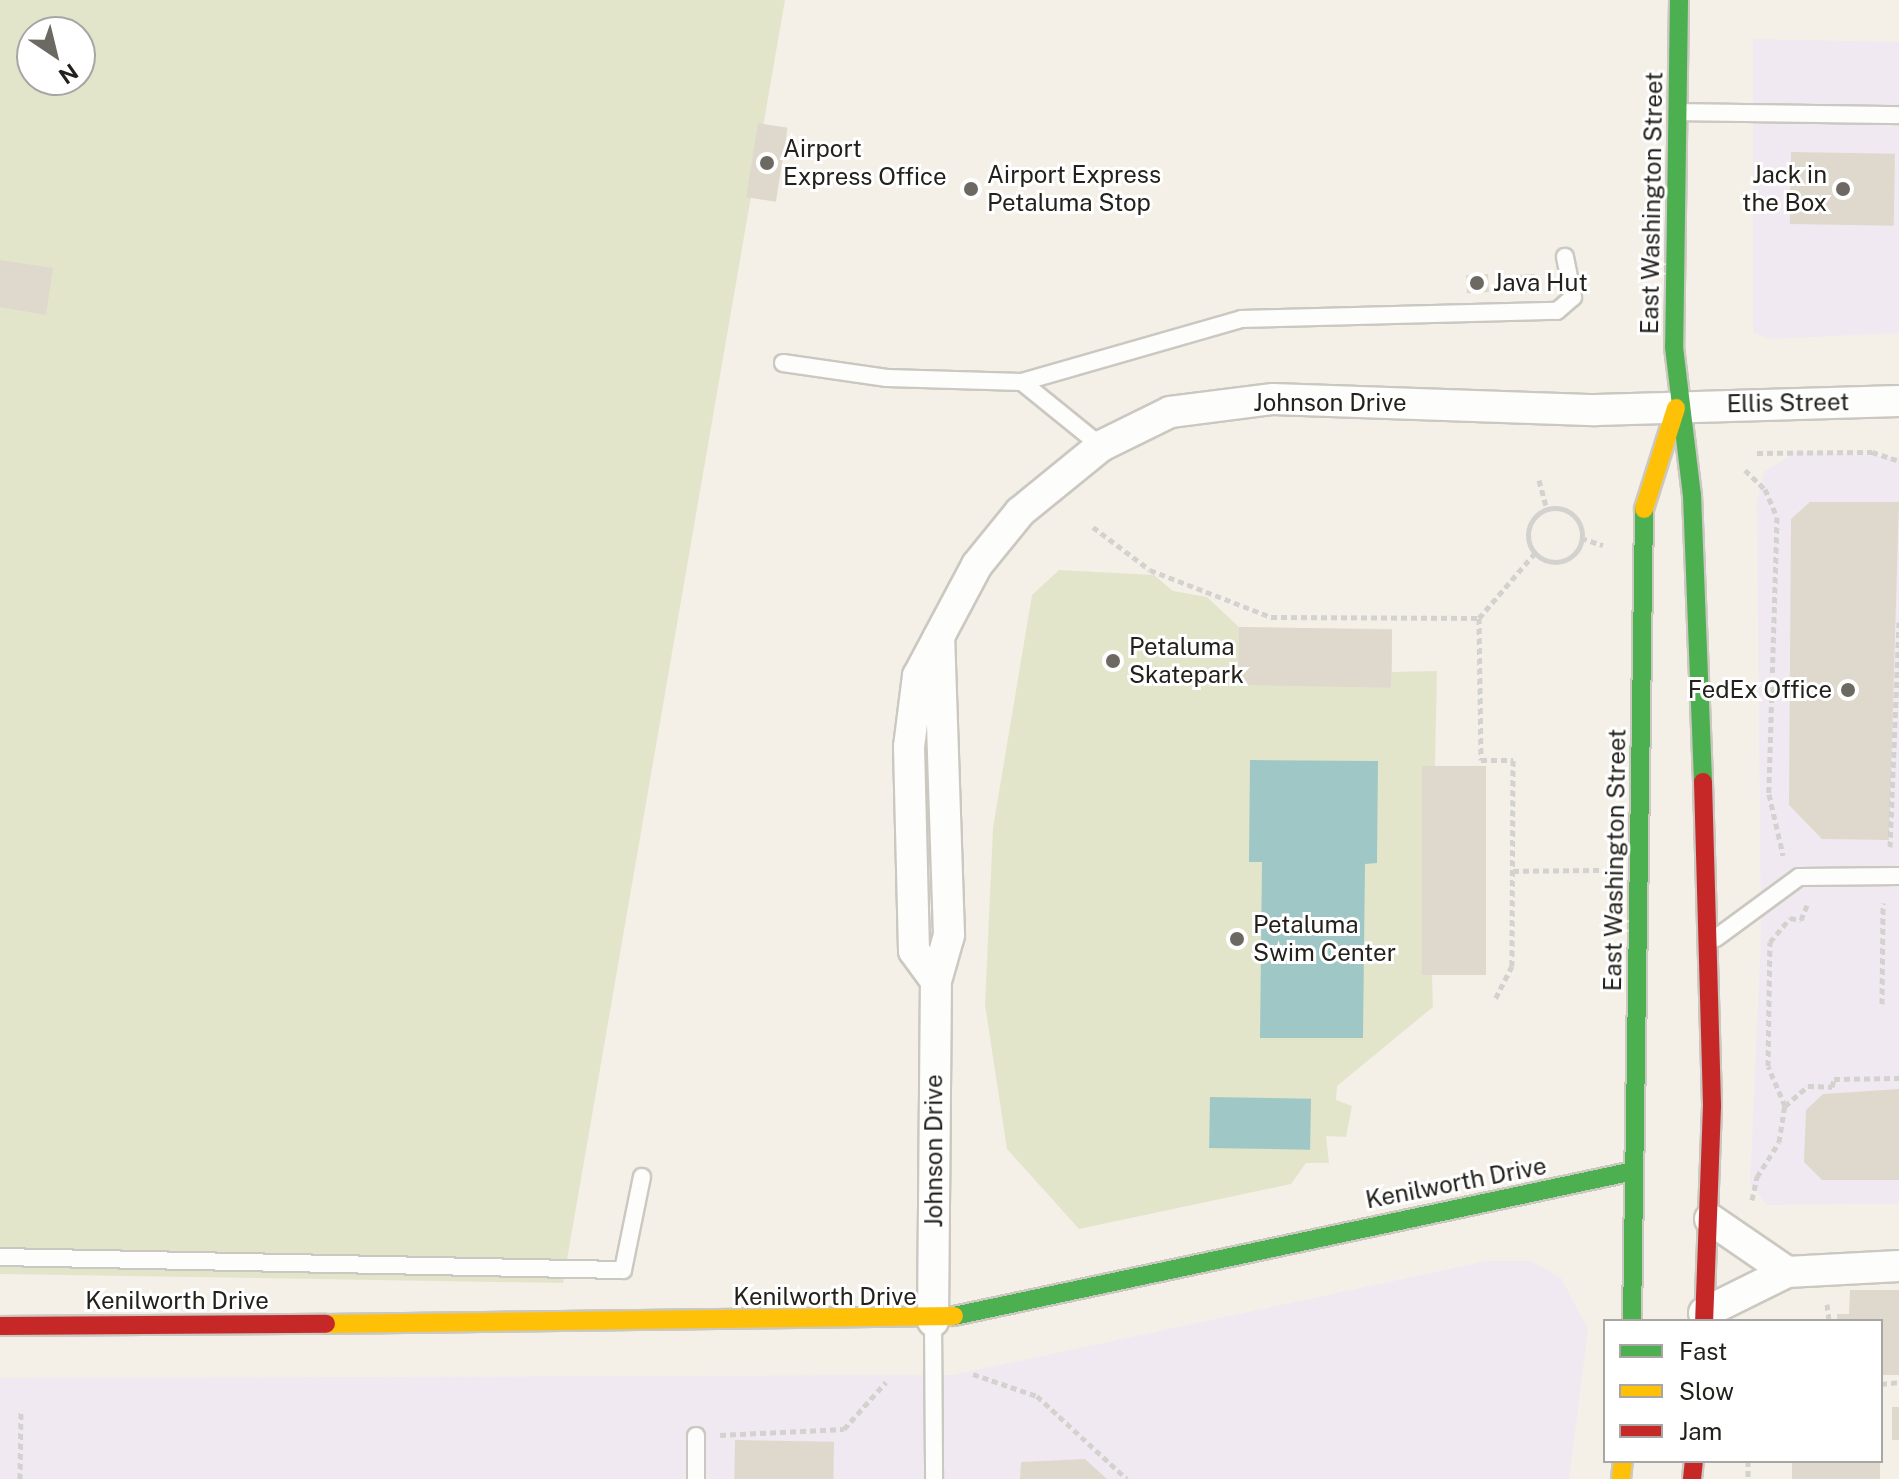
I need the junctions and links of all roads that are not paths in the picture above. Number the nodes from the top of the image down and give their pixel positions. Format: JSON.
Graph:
{"nodes":[{"id":1,"x":1679,"y":0,"type":"edge"},
{"id":2,"x":1678,"y":112,"type":"junction"},
{"id":3,"x":1899,"y":115,"type":"edge"},
{"id":4,"x":1565,"y":257,"type":"dead end"},
{"id":5,"x":783,"y":363,"type":"dead end"},
{"id":6,"x":1022,"y":382,"type":"junction"},
{"id":7,"x":1899,"y":401,"type":"edge"},
{"id":8,"x":1677,"y":406,"type":"junction"},
{"id":9,"x":1101,"y":446,"type":"junction"},
{"id":10,"x":1899,"y":876,"type":"edge"},
{"id":11,"x":1709,"y":944,"type":"junction"},
{"id":12,"x":1634,"y":1171,"type":"junction"},
{"id":13,"x":642,"y":1177,"type":"dead end"},
{"id":14,"x":1710,"y":1219,"type":"junction"},
{"id":15,"x":0,"y":1257,"type":"edge"},
{"id":16,"x":1899,"y":1266,"type":"edge"},
{"id":17,"x":1787,"y":1272,"type":"junction"},
{"id":18,"x":1704,"y":1317,"type":"edge"},
{"id":19,"x":1632,"y":1319,"type":"edge"},
{"id":20,"x":933,"y":1321,"type":"junction"},
{"id":21,"x":0,"y":1326,"type":"edge"},
{"id":22,"x":696,"y":1436,"type":"road end"},
{"id":23,"x":696,"y":1479,"type":"edge"},
{"id":24,"x":934,"y":1479,"type":"edge"}],
"edges":[{"from":1,"to":2,"type":"main road","name":"East Washington Street"},
{"from":2,"to":3,"type":"lane"},
{"from":2,"to":8,"type":"main road","name":"East Washington Street"},
{"from":4,"to":6,"type":"lane"},
{"from":5,"to":6,"type":"lane"},
{"from":6,"to":9,"type":"lane"},
{"from":7,"to":8,"type":"street","name":"Ellis Street"},
{"from":8,"to":9,"type":"street","name":"Johnson Drive"},
{"from":8,"to":11,"type":"main road","name":"East Washington Street"},
{"from":8,"to":12,"type":"main road","name":"East Washington Street"},
{"from":9,"to":20,"type":"street","name":"Johnson Drive"},
{"from":10,"to":11,"type":"lane"},
{"from":11,"to":14,"type":"main road","name":"East Washington Street"},
{"from":12,"to":19,"type":"main road","name":"East Washington Street"},
{"from":12,"to":20,"type":"main road","name":"Kenilworth Drive"},
{"from":13,"to":15,"type":"lane"},
{"from":14,"to":17,"type":"street"},
{"from":14,"to":18,"type":"main road","name":"East Washington Street"},
{"from":16,"to":17,"type":"street"},
{"from":17,"to":18,"type":"street"},
{"from":20,"to":21,"type":"main road","name":"Kenilworth Drive"},
{"from":20,"to":24,"type":"lane"},
{"from":22,"to":23,"type":"lane"}]}
